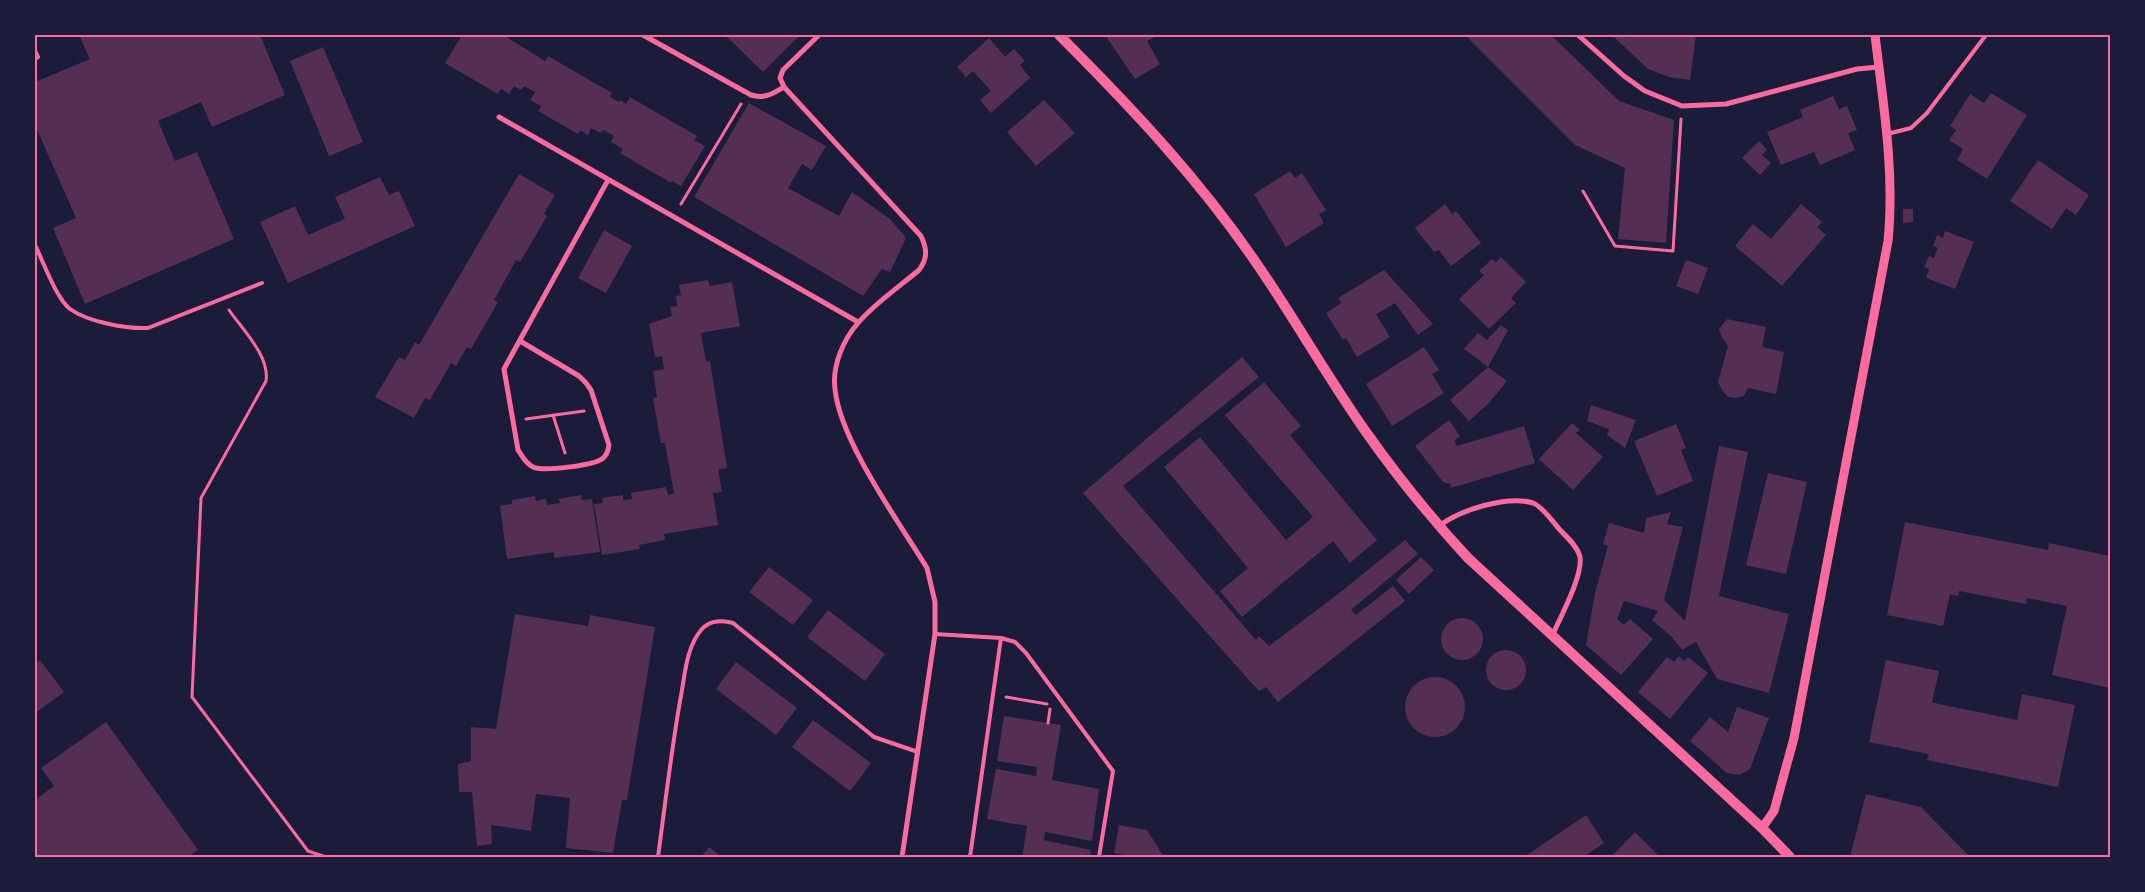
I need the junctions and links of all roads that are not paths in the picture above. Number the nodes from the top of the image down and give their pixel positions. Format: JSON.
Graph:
{"nodes":[{"id":1,"x":643,"y":35,"type":"edge"},
{"id":2,"x":820,"y":35,"type":"edge"},
{"id":3,"x":1059,"y":35,"type":"edge"},
{"id":4,"x":1578,"y":35,"type":"edge"},
{"id":5,"x":1875,"y":35,"type":"edge"},
{"id":6,"x":1986,"y":35,"type":"edge"},
{"id":7,"x":35,"y":51,"type":"edge"},
{"id":8,"x":35,"y":59,"type":"edge"},
{"id":9,"x":1879,"y":67,"type":"junction"},
{"id":10,"x":784,"y":87,"type":"junction"},
{"id":11,"x":499,"y":117,"type":"dead end"},
{"id":12,"x":1887,"y":134,"type":"junction"},
{"id":13,"x":608,"y":180,"type":"junction"},
{"id":14,"x":35,"y":245,"type":"edge"},
{"id":15,"x":262,"y":283,"type":"dead end"},
{"id":16,"x":858,"y":322,"type":"junction"},
{"id":17,"x":520,"y":341,"type":"junction"},
{"id":18,"x":1439,"y":526,"type":"junction"},
{"id":19,"x":935,"y":634,"type":"junction"},
{"id":20,"x":1552,"y":637,"type":"junction"},
{"id":21,"x":1001,"y":638,"type":"junction"},
{"id":22,"x":918,"y":752,"type":"junction"},
{"id":23,"x":1762,"y":828,"type":"junction"},
{"id":24,"x":658,"y":857,"type":"edge"},
{"id":25,"x":902,"y":857,"type":"edge"},
{"id":26,"x":970,"y":857,"type":"edge"},
{"id":27,"x":1099,"y":857,"type":"edge"},
{"id":28,"x":1790,"y":857,"type":"edge"}],
"edges":[{"from":1,"to":10,"type":"street"},
{"from":2,"to":10,"type":"street"},
{"from":3,"to":18,"type":"main road"},
{"from":4,"to":9,"type":"street"},
{"from":5,"to":9,"type":"street"},
{"from":6,"to":12,"type":"lane"},
{"from":7,"to":8,"type":"lane"},
{"from":9,"to":12,"type":"street"},
{"from":10,"to":16,"type":"street"},
{"from":11,"to":13,"type":"street"},
{"from":12,"to":23,"type":"street"},
{"from":13,"to":16,"type":"street"},
{"from":13,"to":17,"type":"street"},
{"from":14,"to":15,"type":"lane"},
{"from":16,"to":19,"type":"street"},
{"from":17,"to":17,"type":"street"},
{"from":18,"to":20,"type":"main road"},
{"from":18,"to":20,"type":"street"},
{"from":19,"to":21,"type":"lane"},
{"from":19,"to":22,"type":"street"},
{"from":20,"to":23,"type":"main road"},
{"from":21,"to":26,"type":"lane"},
{"from":21,"to":27,"type":"lane"},
{"from":22,"to":24,"type":"lane"},
{"from":22,"to":25,"type":"street"},
{"from":23,"to":28,"type":"main road"}]}
